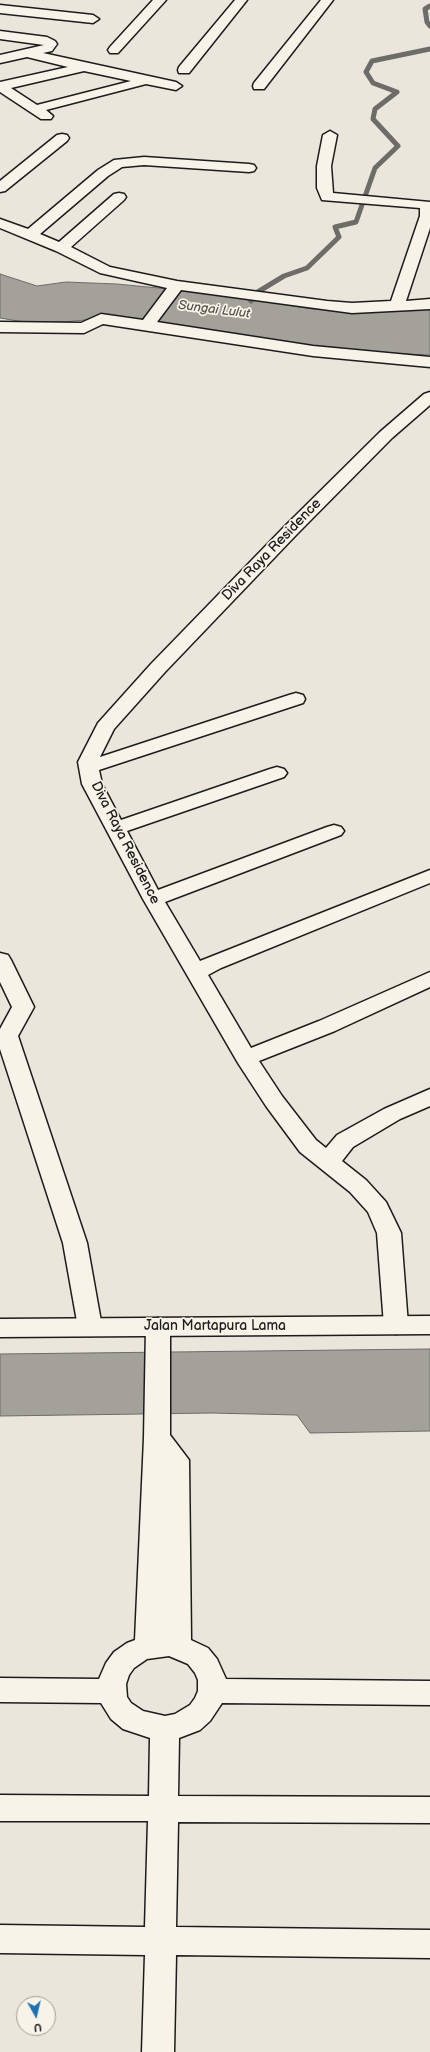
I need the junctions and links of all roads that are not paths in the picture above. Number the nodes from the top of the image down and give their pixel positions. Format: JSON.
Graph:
{"nodes":[{"id":1,"x":30,"y":0,"type":"edge"},
{"id":2,"x":160,"y":0,"type":"edge"},
{"id":3,"x":241,"y":0,"type":"edge"},
{"id":4,"x":327,"y":0,"type":"edge"},
{"id":5,"x":0,"y":8,"type":"edge"},
{"id":6,"x":17,"y":11,"type":"junction"},
{"id":7,"x":93,"y":19,"type":"dead end"},
{"id":8,"x":0,"y":35,"type":"edge"},
{"id":9,"x":114,"y":50,"type":"dead end"},
{"id":10,"x":28,"y":53,"type":"junction"},
{"id":11,"x":0,"y":59,"type":"edge"},
{"id":12,"x":83,"y":67,"type":"junction"},
{"id":13,"x":184,"y":70,"type":"dead end"},
{"id":14,"x":146,"y":81,"type":"junction"},
{"id":15,"x":1,"y":86,"type":"edge"},
{"id":16,"x":176,"y":86,"type":"dead end"},
{"id":17,"x":259,"y":86,"type":"dead end"},
{"id":18,"x":330,"y":134,"type":"dead end"},
{"id":19,"x":62,"y":138,"type":"dead end"},
{"id":20,"x":249,"y":168,"type":"dead end"},
{"id":21,"x":0,"y":188,"type":"edge"},
{"id":22,"x":119,"y":197,"type":"dead end"},
{"id":23,"x":428,"y":203,"type":"edge"},
{"id":24,"x":0,"y":223,"type":"edge"},
{"id":25,"x":30,"y":235,"type":"junction"},
{"id":26,"x":61,"y":248,"type":"junction"},
{"id":27,"x":176,"y":286,"type":"junction"},
{"id":28,"x":430,"y":304,"type":"edge"},
{"id":29,"x":397,"y":306,"type":"junction"},
{"id":30,"x":146,"y":325,"type":"junction"},
{"id":31,"x":0,"y":327,"type":"edge"},
{"id":32,"x":430,"y":362,"type":"edge"},
{"id":33,"x":430,"y":397,"type":"edge"},
{"id":34,"x":296,"y":699,"type":"dead end"},
{"id":35,"x":88,"y":767,"type":"junction"},
{"id":36,"x":277,"y":773,"type":"dead end"},
{"id":37,"x":116,"y":828,"type":"junction"},
{"id":38,"x":334,"y":831,"type":"dead end"},
{"id":39,"x":430,"y":876,"type":"edge"},
{"id":40,"x":153,"y":899,"type":"junction"},
{"id":41,"x":0,"y":960,"type":"edge"},
{"id":42,"x":197,"y":972,"type":"junction"},
{"id":43,"x":430,"y":980,"type":"edge"},
{"id":44,"x":246,"y":1058,"type":"junction"},
{"id":45,"x":430,"y":1097,"type":"edge"},
{"id":46,"x":328,"y":1162,"type":"junction"},
{"id":47,"x":396,"y":1325,"type":"junction"},
{"id":48,"x":430,"y":1325,"type":"edge"},
{"id":49,"x":90,"y":1327,"type":"junction"},
{"id":50,"x":0,"y":1328,"type":"edge"},
{"id":51,"x":158,"y":1337,"type":"junction"},
{"id":52,"x":157,"y":1435,"type":"junction"},
{"id":53,"x":149,"y":1647,"type":"junction"},
{"id":54,"x":177,"y":1647,"type":"junction"},
{"id":55,"x":0,"y":1690,"type":"edge"},
{"id":56,"x":112,"y":1691,"type":"junction"},
{"id":57,"x":212,"y":1691,"type":"junction"},
{"id":58,"x":430,"y":1693,"type":"edge"},
{"id":59,"x":165,"y":1728,"type":"junction"},
{"id":60,"x":0,"y":1808,"type":"edge"},
{"id":61,"x":163,"y":1809,"type":"junction"},
{"id":62,"x":430,"y":1810,"type":"edge"},
{"id":63,"x":0,"y":1939,"type":"edge"},
{"id":64,"x":160,"y":1941,"type":"junction"},
{"id":65,"x":430,"y":1944,"type":"edge"},
{"id":66,"x":158,"y":2052,"type":"edge"}],
"edges":[{"from":1,"to":6,"type":"street"},
{"from":2,"to":9,"type":"street"},
{"from":3,"to":13,"type":"street"},
{"from":4,"to":17,"type":"street"},
{"from":5,"to":6,"type":"street"},
{"from":6,"to":7,"type":"street"},
{"from":8,"to":10,"type":"street"},
{"from":10,"to":11,"type":"street"},
{"from":10,"to":12,"type":"street"},
{"from":12,"to":14,"type":"street"},
{"from":12,"to":15,"type":"street"},
{"from":14,"to":15,"type":"street"},
{"from":14,"to":16,"type":"street"},
{"from":18,"to":23,"type":"street"},
{"from":19,"to":21,"type":"street"},
{"from":20,"to":25,"type":"street"},
{"from":22,"to":26,"type":"street"},
{"from":23,"to":29,"type":"street"},
{"from":24,"to":25,"type":"street"},
{"from":25,"to":26,"type":"street"},
{"from":26,"to":27,"type":"street"},
{"from":27,"to":29,"type":"street"},
{"from":27,"to":30,"type":"street"},
{"from":28,"to":29,"type":"street"},
{"from":30,"to":31,"type":"street"},
{"from":30,"to":32,"type":"street"},
{"from":33,"to":35,"type":"street","name":"Diva Raya Residence"},
{"from":34,"to":35,"type":"street"},
{"from":35,"to":37,"type":"street","name":"Diva Raya Residence"},
{"from":36,"to":37,"type":"street"},
{"from":37,"to":40,"type":"street","name":"Diva Raya Residence"},
{"from":38,"to":40,"type":"street"},
{"from":39,"to":42,"type":"street"},
{"from":40,"to":42,"type":"street","name":"Diva Raya Residence"},
{"from":41,"to":49,"type":"street"},
{"from":42,"to":44,"type":"street","name":"Diva Raya Residence"},
{"from":43,"to":44,"type":"street"},
{"from":44,"to":46,"type":"street","name":"Diva Raya Residence"},
{"from":45,"to":46,"type":"street"},
{"from":46,"to":47,"type":"street","name":"Diva Raya Residence"},
{"from":47,"to":48,"type":"street","name":"Jalan Martapura Lama"},
{"from":47,"to":51,"type":"street","name":"Jalan Martapura Lama"},
{"from":49,"to":50,"type":"street","name":"Jalan Martapura Lama"},
{"from":49,"to":51,"type":"street","name":"Jalan Martapura Lama"},
{"from":51,"to":52,"type":"street"},
{"from":52,"to":53,"type":"street"},
{"from":52,"to":54,"type":"street"},
{"from":53,"to":54,"type":"street"},
{"from":53,"to":56,"type":"street"},
{"from":54,"to":57,"type":"street"},
{"from":55,"to":56,"type":"street"},
{"from":56,"to":59,"type":"street"},
{"from":57,"to":58,"type":"street"},
{"from":57,"to":59,"type":"street"},
{"from":59,"to":61,"type":"street"},
{"from":60,"to":61,"type":"street"},
{"from":61,"to":62,"type":"street"},
{"from":61,"to":64,"type":"street"},
{"from":63,"to":64,"type":"street"},
{"from":64,"to":65,"type":"street"},
{"from":64,"to":66,"type":"street"}]}
